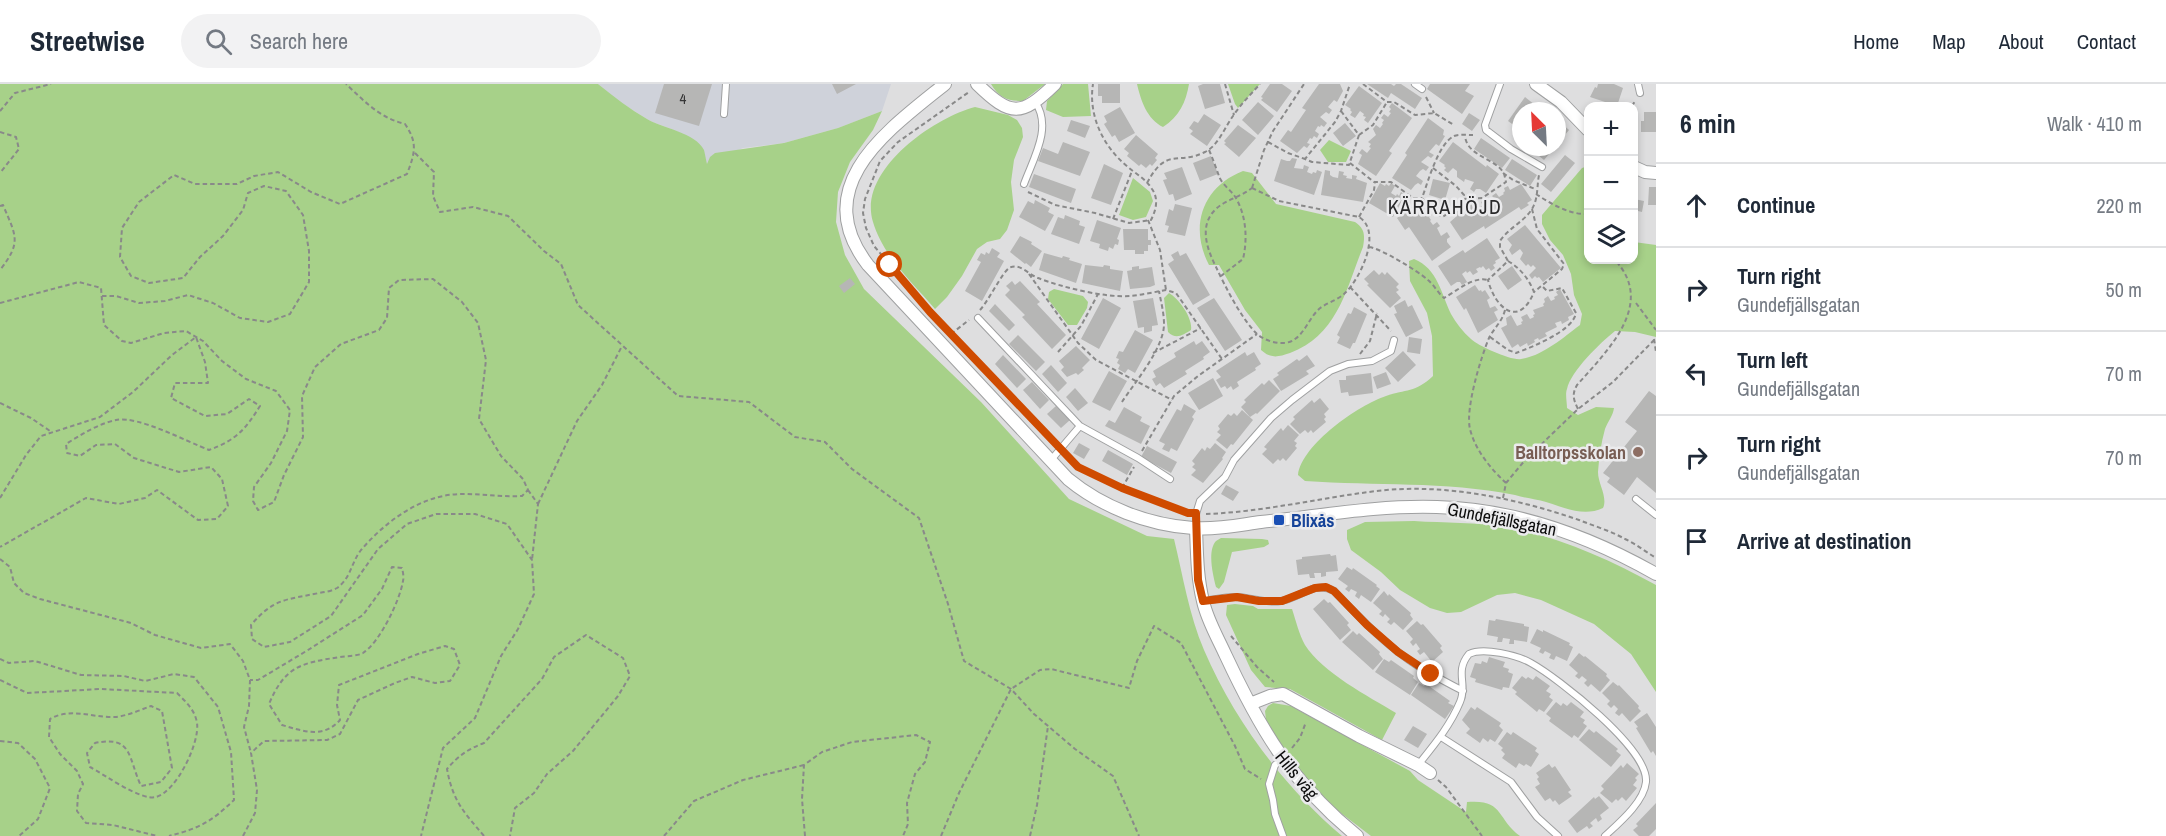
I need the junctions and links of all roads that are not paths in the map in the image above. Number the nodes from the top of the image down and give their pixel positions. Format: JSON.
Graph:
{"nodes":[{"id":1,"x":726,"y":84,"type":"edge"},
{"id":2,"x":945,"y":84,"type":"edge"},
{"id":3,"x":978,"y":84,"type":"edge"},
{"id":4,"x":1054,"y":84,"type":"edge"},
{"id":5,"x":1415,"y":84,"type":"edge"},
{"id":6,"x":1500,"y":84,"type":"edge"},
{"id":7,"x":1536,"y":84,"type":"edge"},
{"id":8,"x":1638,"y":84,"type":"edge"},
{"id":9,"x":1422,"y":89,"type":"road end"},
{"id":10,"x":1640,"y":93,"type":"dead end"},
{"id":11,"x":1035,"y":102,"type":"junction"},
{"id":12,"x":724,"y":114,"type":"dead end"},
{"id":13,"x":1584,"y":126,"type":"edge"},
{"id":14,"x":1542,"y":167,"type":"road end"},
{"id":15,"x":1638,"y":169,"type":"edge"},
{"id":16,"x":1656,"y":173,"type":"edge"},
{"id":17,"x":1024,"y":184,"type":"road end"},
{"id":18,"x":978,"y":318,"type":"dead end"},
{"id":19,"x":1394,"y":340,"type":"road end"},
{"id":20,"x":1080,"y":426,"type":"junction"},
{"id":21,"x":1051,"y":460,"type":"junction"},
{"id":22,"x":1170,"y":479,"type":"dead end"},
{"id":23,"x":1636,"y":499,"type":"dead end"},
{"id":24,"x":1656,"y":515,"type":"edge"},
{"id":25,"x":1196,"y":528,"type":"junction"},
{"id":26,"x":1656,"y":574,"type":"edge"},
{"id":27,"x":1203,"y":601,"type":"junction"},
{"id":28,"x":1463,"y":691,"type":"junction"},
{"id":29,"x":1250,"y":704,"type":"junction"},
{"id":30,"x":1441,"y":737,"type":"junction"},
{"id":31,"x":1282,"y":760,"type":"junction"},
{"id":32,"x":1418,"y":765,"type":"junction"},
{"id":33,"x":1430,"y":773,"type":"road end"},
{"id":34,"x":1283,"y":836,"type":"edge"},
{"id":35,"x":1357,"y":836,"type":"edge"},
{"id":36,"x":1558,"y":836,"type":"edge"},
{"id":37,"x":1605,"y":836,"type":"edge"}],
"edges":[{"from":1,"to":12,"type":"lane"},
{"from":2,"to":21,"type":"street","name":"Gundefjällsgatan"},
{"from":3,"to":11,"type":"street"},
{"from":4,"to":11,"type":"street"},
{"from":5,"to":9,"type":"lane"},
{"from":6,"to":14,"type":"lane"},
{"from":7,"to":13,"type":"street"},
{"from":8,"to":10,"type":"lane"},
{"from":11,"to":17,"type":"lane"},
{"from":15,"to":16,"type":"street"},
{"from":18,"to":20,"type":"lane"},
{"from":19,"to":25,"type":"lane"},
{"from":20,"to":21,"type":"lane"},
{"from":20,"to":22,"type":"lane"},
{"from":21,"to":25,"type":"street","name":"Gundefjällsgatan"},
{"from":23,"to":24,"type":"lane"},
{"from":25,"to":26,"type":"street","name":"Gundefjällsgatan"},
{"from":25,"to":27,"type":"street"},
{"from":27,"to":28,"type":"lane"},
{"from":27,"to":29,"type":"street"},
{"from":28,"to":30,"type":"lane"},
{"from":28,"to":37,"type":"lane"},
{"from":29,"to":31,"type":"street","name":"Hills väg"},
{"from":29,"to":32,"type":"street"},
{"from":30,"to":32,"type":"lane"},
{"from":30,"to":36,"type":"lane"},
{"from":31,"to":34,"type":"lane"},
{"from":31,"to":35,"type":"street","name":"Hills väg"},
{"from":32,"to":33,"type":"street"}]}
